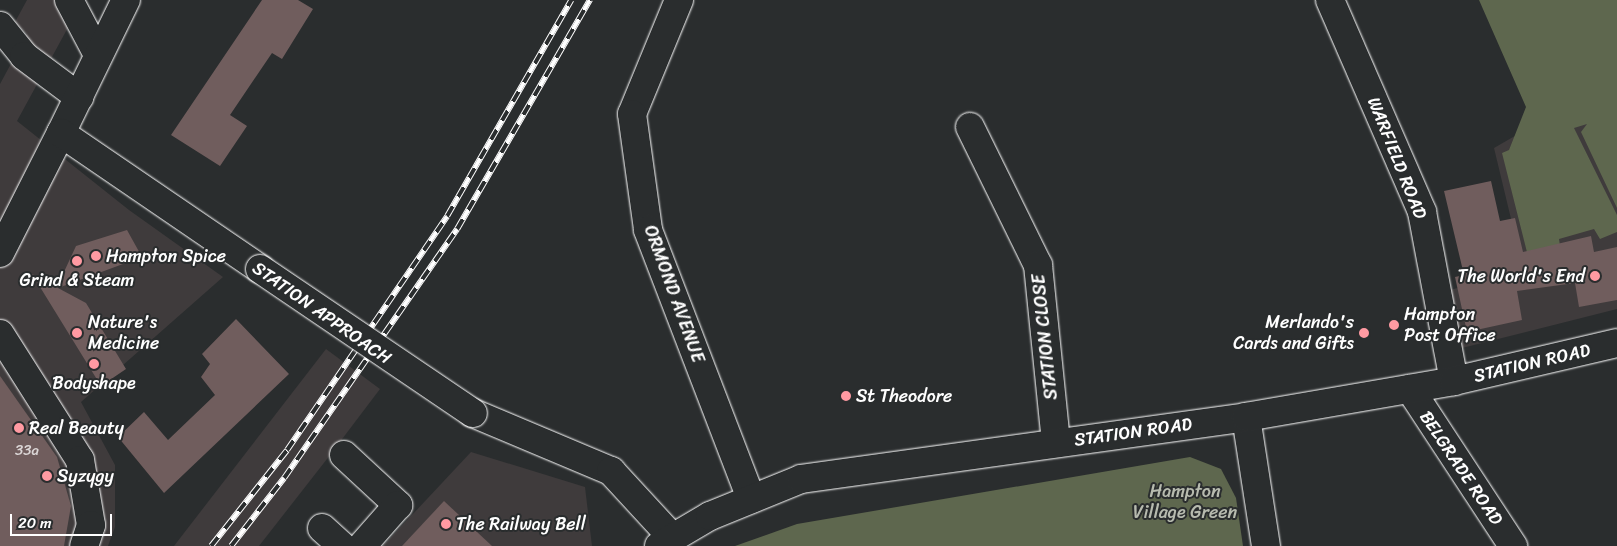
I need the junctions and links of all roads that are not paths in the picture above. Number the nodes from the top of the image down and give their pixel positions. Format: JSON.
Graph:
{"nodes":[{"id":1,"x":69,"y":0,"type":"edge"},
{"id":2,"x":126,"y":0,"type":"edge"},
{"id":3,"x":679,"y":0,"type":"edge"},
{"id":4,"x":1330,"y":0,"type":"edge"},
{"id":5,"x":0,"y":26,"type":"edge"},
{"id":6,"x":97,"y":53,"type":"junction"},
{"id":7,"x":79,"y":97,"type":"junction"},
{"id":8,"x":970,"y":127,"type":"dead end"},
{"id":9,"x":61,"y":133,"type":"junction"},
{"id":10,"x":0,"y":253,"type":"edge"},
{"id":11,"x":0,"y":334,"type":"edge"},
{"id":12,"x":1617,"y":343,"type":"edge"},
{"id":13,"x":1454,"y":381,"type":"junction"},
{"id":14,"x":1410,"y":389,"type":"junction"},
{"id":15,"x":1246,"y":417,"type":"junction"},
{"id":16,"x":1056,"y":443,"type":"junction"},
{"id":17,"x":344,"y":455,"type":"dead end"},
{"id":18,"x":751,"y":499,"type":"junction"},
{"id":19,"x":322,"y":528,"type":"dead end"},
{"id":20,"x":666,"y":542,"type":"edge"},
{"id":21,"x":84,"y":546,"type":"edge"},
{"id":22,"x":342,"y":546,"type":"edge"},
{"id":23,"x":362,"y":546,"type":"edge"},
{"id":24,"x":1266,"y":546,"type":"edge"},
{"id":25,"x":1513,"y":546,"type":"edge"}],
"edges":[{"from":1,"to":6,"type":"street"},
{"from":2,"to":6,"type":"street"},
{"from":3,"to":18,"type":"street","name":"ORMOND AVENUE"},
{"from":4,"to":13,"type":"street","name":"WARFIELD ROAD"},
{"from":5,"to":7,"type":"street"},
{"from":6,"to":7,"type":"street"},
{"from":7,"to":9,"type":"street"},
{"from":8,"to":16,"type":"street","name":"STATION CLOSE"},
{"from":9,"to":10,"type":"street"},
{"from":9,"to":20,"type":"street","name":"STATION APPROACH","bridge":true},
{"from":11,"to":21,"type":"street"},
{"from":12,"to":13,"type":"street","name":"STATION ROAD"},
{"from":13,"to":14,"type":"street","name":"STATION ROAD"},
{"from":14,"to":15,"type":"street","name":"STATION ROAD"},
{"from":14,"to":25,"type":"street","name":"BELGRADE ROAD"},
{"from":15,"to":16,"type":"street","name":"STATION ROAD"},
{"from":15,"to":24,"type":"street"},
{"from":16,"to":18,"type":"street","name":"STATION ROAD"},
{"from":17,"to":23,"type":"street"},
{"from":18,"to":20,"type":"street","name":"STATION ROAD"},
{"from":19,"to":22,"type":"street"}]}
